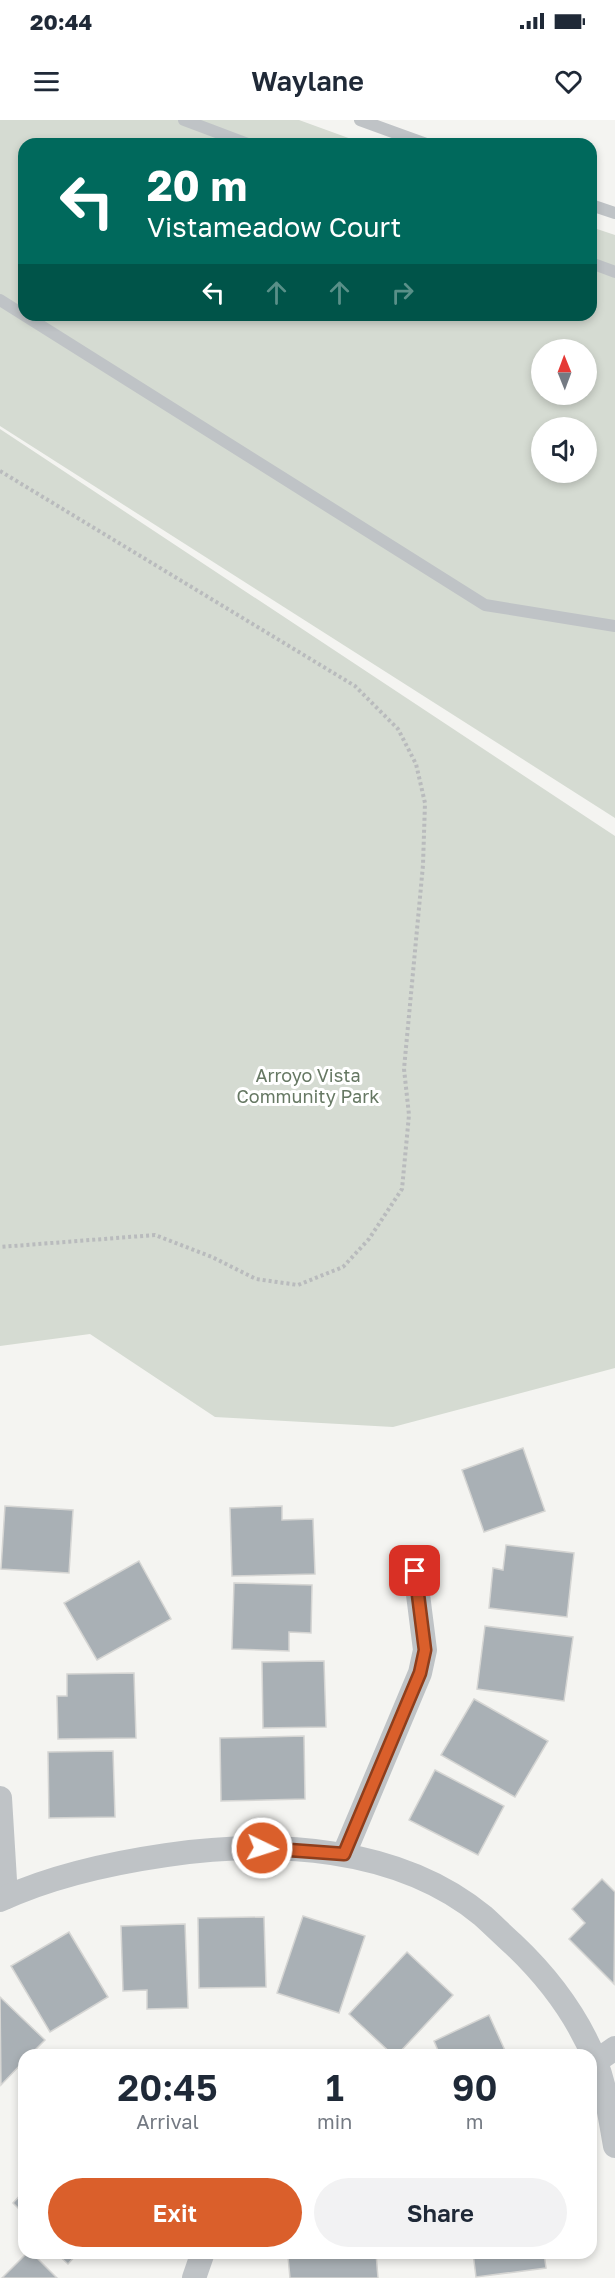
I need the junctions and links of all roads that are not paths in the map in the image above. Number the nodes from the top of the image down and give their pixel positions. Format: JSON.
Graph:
{"nodes":[{"id":1,"x":184,"y":120,"type":"edge"},
{"id":2,"x":360,"y":120,"type":"edge"},
{"id":3,"x":232,"y":138,"type":"edge"},
{"id":4,"x":410,"y":138,"type":"edge"},
{"id":5,"x":597,"y":207,"type":"edge"},
{"id":6,"x":615,"y":213,"type":"edge"},
{"id":7,"x":597,"y":265,"type":"edge"},
{"id":8,"x":615,"y":272,"type":"edge"},
{"id":9,"x":0,"y":300,"type":"edge"},
{"id":10,"x":18,"y":311,"type":"edge"},
{"id":11,"x":33,"y":321,"type":"edge"},
{"id":12,"x":615,"y":626,"type":"edge"},
{"id":13,"x":415,"y":1571,"type":"dead end"},
{"id":14,"x":0,"y":1798,"type":"edge"},
{"id":15,"x":344,"y":1854,"type":"junction"},
{"id":16,"x":3,"y":1899,"type":"edge"},
{"id":17,"x":615,"y":2048,"type":"edge"},
{"id":18,"x":589,"y":2049,"type":"edge"},
{"id":19,"x":597,"y":2061,"type":"edge"},
{"id":20,"x":597,"y":2066,"type":"edge"},
{"id":21,"x":615,"y":2146,"type":"edge"},
{"id":22,"x":201,"y":2259,"type":"edge"},
{"id":23,"x":195,"y":2278,"type":"edge"}],
"edges":[{"from":1,"to":3,"type":"lane"},
{"from":2,"to":4,"type":"lane"},
{"from":5,"to":6,"type":"lane"},
{"from":7,"to":8,"type":"lane"},
{"from":9,"to":10,"type":"lane"},
{"from":11,"to":12,"type":"lane"},
{"from":13,"to":15,"type":"street"},
{"from":14,"to":16,"type":"street"},
{"from":15,"to":16,"type":"street"},
{"from":15,"to":18,"type":"street"},
{"from":17,"to":19,"type":"street"},
{"from":20,"to":21,"type":"street"},
{"from":22,"to":23,"type":"street"}]}
